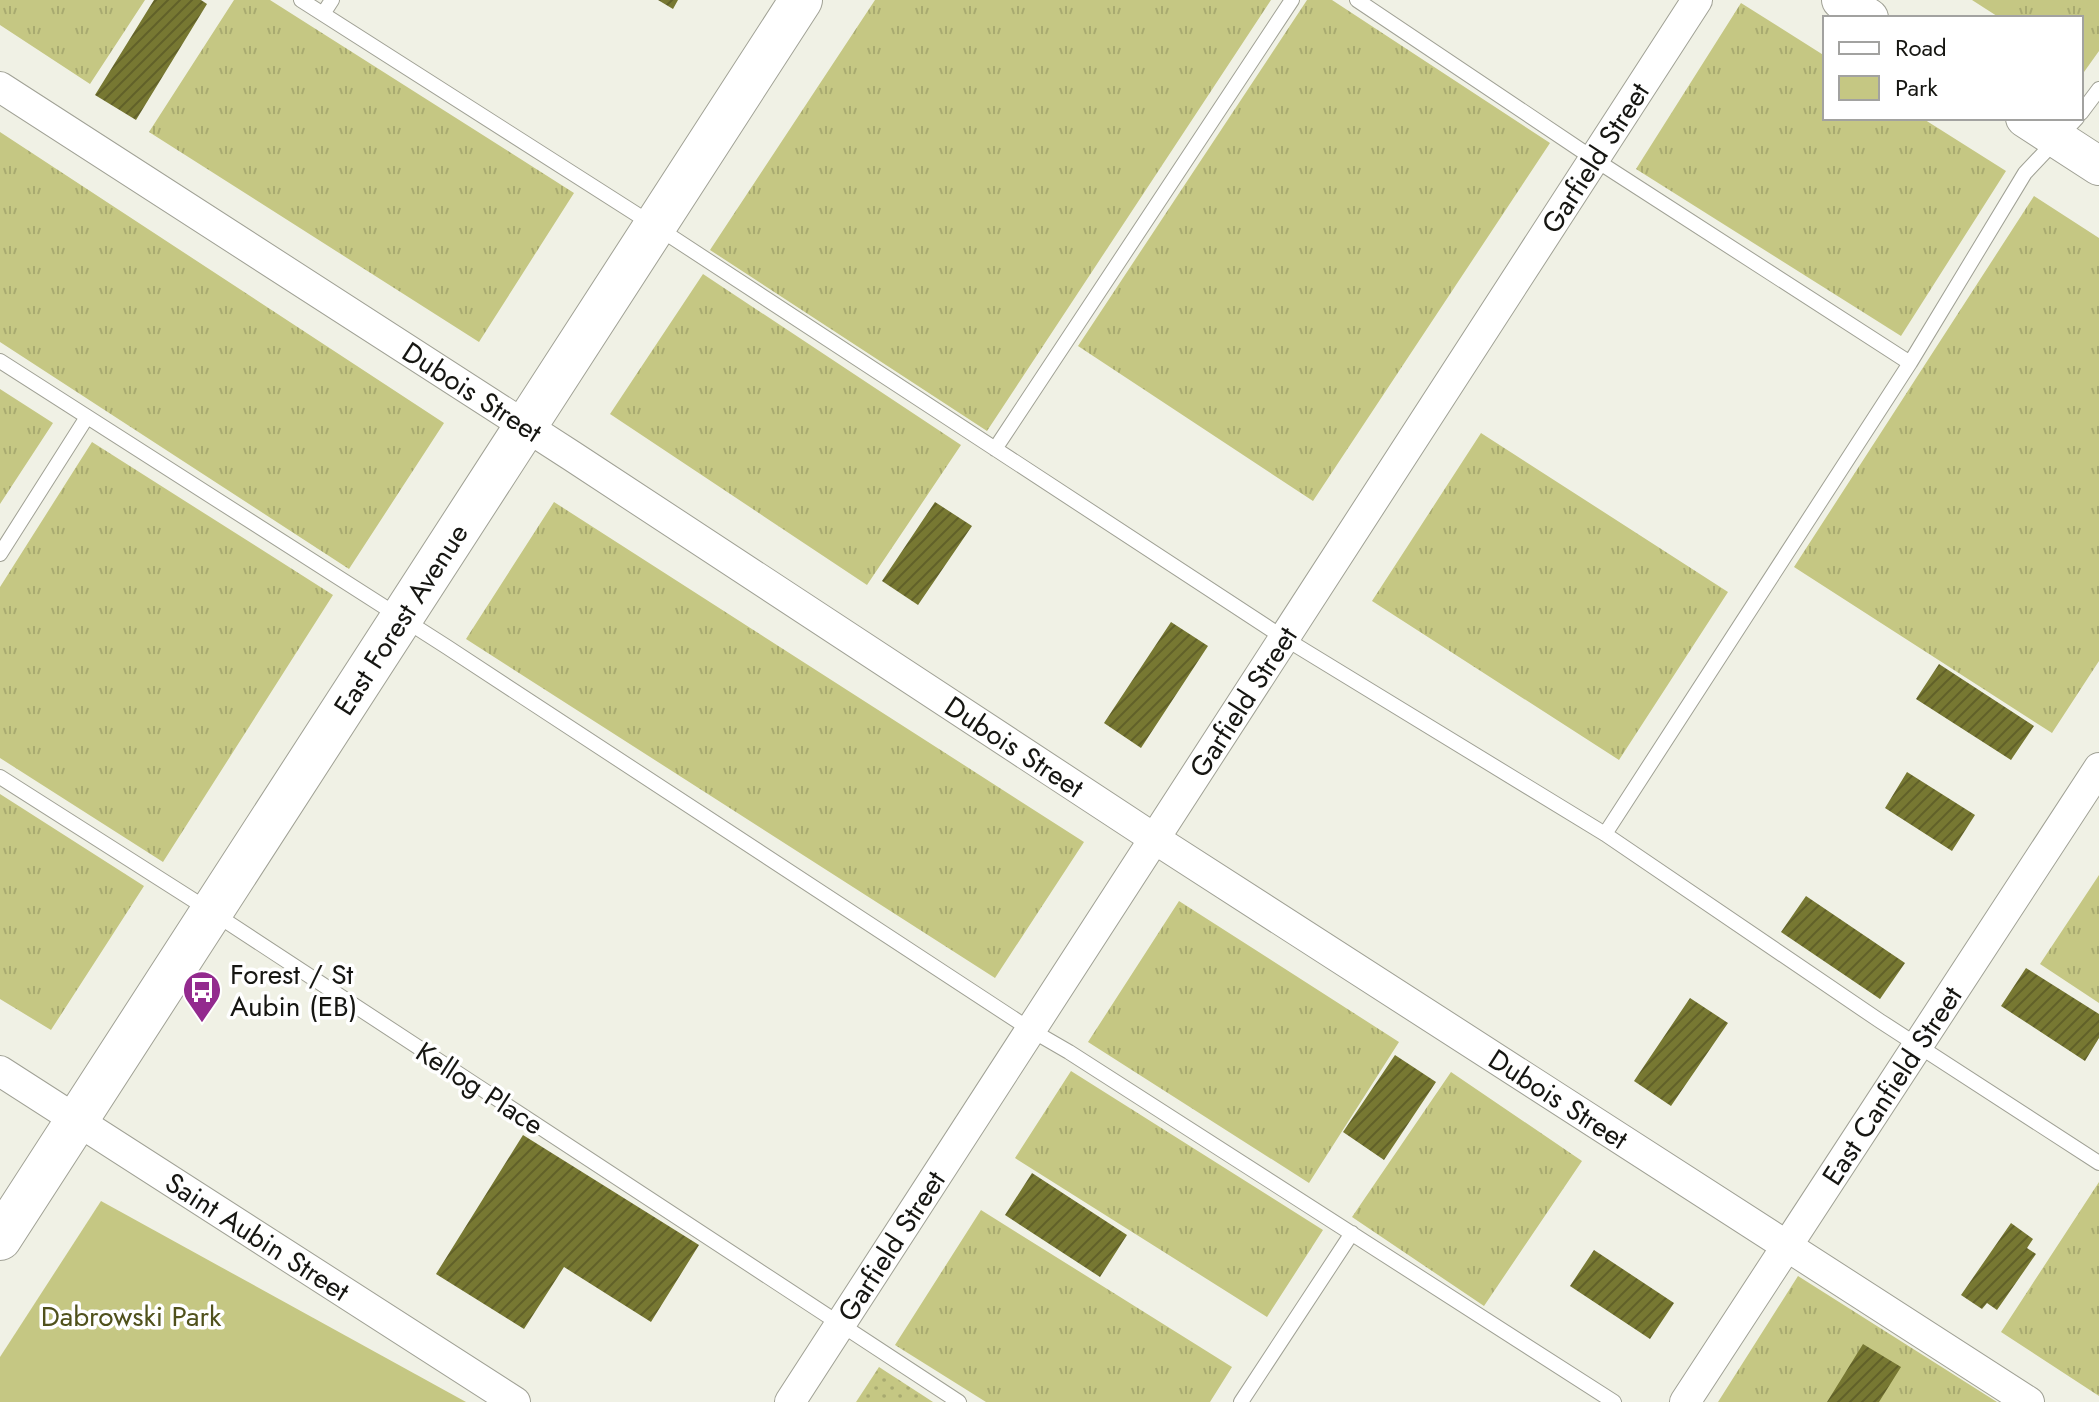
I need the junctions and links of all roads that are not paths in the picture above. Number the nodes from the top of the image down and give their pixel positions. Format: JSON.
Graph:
{"nodes":[{"id":1,"x":301,"y":0,"type":"edge"},
{"id":2,"x":332,"y":0,"type":"edge"},
{"id":3,"x":801,"y":0,"type":"edge"},
{"id":4,"x":1292,"y":0,"type":"edge"},
{"id":5,"x":1357,"y":0,"type":"edge"},
{"id":6,"x":1697,"y":0,"type":"edge"},
{"id":7,"x":1841,"y":0,"type":"edge"},
{"id":8,"x":323,"y":14,"type":"junction"},
{"id":9,"x":1866,"y":16,"type":"edge"},
{"id":10,"x":0,"y":87,"type":"edge"},
{"id":11,"x":2099,"y":89,"type":"edge"},
{"id":12,"x":2083,"y":110,"type":"edge"},
{"id":13,"x":2041,"y":120,"type":"edge"},
{"id":14,"x":2072,"y":124,"type":"edge"},
{"id":15,"x":1594,"y":159,"type":"junction"},
{"id":16,"x":2099,"y":166,"type":"edge"},
{"id":17,"x":655,"y":226,"type":"junction"},
{"id":18,"x":0,"y":361,"type":"edge"},
{"id":19,"x":1910,"y":363,"type":"junction"},
{"id":20,"x":87,"y":417,"type":"junction"},
{"id":21,"x":524,"y":426,"type":"junction"},
{"id":22,"x":995,"y":449,"type":"junction"},
{"id":23,"x":0,"y":554,"type":"edge"},
{"id":24,"x":401,"y":618,"type":"junction"},
{"id":25,"x":1284,"y":638,"type":"junction"},
{"id":26,"x":2099,"y":768,"type":"edge"},
{"id":27,"x":0,"y":777,"type":"edge"},
{"id":28,"x":1605,"y":834,"type":"junction"},
{"id":29,"x":1155,"y":839,"type":"junction"},
{"id":30,"x":212,"y":912,"type":"junction"},
{"id":31,"x":1031,"y":1030,"type":"junction"},
{"id":32,"x":1918,"y":1046,"type":"junction"},
{"id":33,"x":0,"y":1071,"type":"edge"},
{"id":34,"x":77,"y":1121,"type":"junction"},
{"id":35,"x":2099,"y":1163,"type":"edge"},
{"id":36,"x":1352,"y":1233,"type":"junction"},
{"id":37,"x":0,"y":1239,"type":"edge"},
{"id":38,"x":1786,"y":1245,"type":"junction"},
{"id":39,"x":840,"y":1325,"type":"junction"},
{"id":40,"x":515,"y":1402,"type":"edge"},
{"id":41,"x":790,"y":1402,"type":"edge"},
{"id":42,"x":959,"y":1402,"type":"edge"},
{"id":43,"x":1241,"y":1402,"type":"edge"},
{"id":44,"x":1614,"y":1402,"type":"edge"},
{"id":45,"x":1685,"y":1402,"type":"edge"},
{"id":46,"x":2029,"y":1402,"type":"edge"}],
"edges":[{"from":1,"to":8,"type":"lane"},
{"from":2,"to":8,"type":"lane"},
{"from":3,"to":17,"type":"main road","name":"East Forest Avenue"},
{"from":4,"to":22,"type":"lane"},
{"from":5,"to":15,"type":"lane"},
{"from":6,"to":15,"type":"street","name":"Garfield Street"},
{"from":7,"to":9,"type":"street"},
{"from":8,"to":17,"type":"lane"},
{"from":10,"to":21,"type":"street","name":"Dubois Street"},
{"from":11,"to":12,"type":"lane"},
{"from":13,"to":14,"type":"street"},
{"from":14,"to":16,"type":"street"},
{"from":14,"to":19,"type":"lane"},
{"from":15,"to":19,"type":"lane"},
{"from":15,"to":25,"type":"street","name":"Garfield Street"},
{"from":17,"to":21,"type":"main road","name":"East Forest Avenue"},
{"from":17,"to":22,"type":"lane"},
{"from":18,"to":20,"type":"lane"},
{"from":19,"to":28,"type":"lane"},
{"from":20,"to":23,"type":"lane"},
{"from":20,"to":24,"type":"lane"},
{"from":21,"to":24,"type":"main road","name":"East Forest Avenue"},
{"from":21,"to":29,"type":"street","name":"Dubois Street"},
{"from":22,"to":25,"type":"lane"},
{"from":24,"to":30,"type":"main road","name":"East Forest Avenue"},
{"from":24,"to":31,"type":"lane"},
{"from":25,"to":28,"type":"lane"},
{"from":25,"to":29,"type":"street","name":"Garfield Street"},
{"from":26,"to":32,"type":"street","name":"East Canfield Street"},
{"from":27,"to":30,"type":"lane","name":"Kellog Place"},
{"from":28,"to":32,"type":"lane"},
{"from":29,"to":31,"type":"street","name":"Garfield Street"},
{"from":29,"to":38,"type":"street","name":"Dubois Street"},
{"from":30,"to":34,"type":"main road","name":"East Forest Avenue"},
{"from":30,"to":39,"type":"lane","name":"Kellog Place"},
{"from":31,"to":36,"type":"lane"},
{"from":31,"to":39,"type":"street","name":"Garfield Street"},
{"from":32,"to":35,"type":"lane"},
{"from":32,"to":38,"type":"street","name":"East Canfield Street"},
{"from":33,"to":34,"type":"street","name":"Saint Aubin Street"},
{"from":34,"to":37,"type":"main road","name":"East Forest Avenue"},
{"from":34,"to":40,"type":"street","name":"Saint Aubin Street"},
{"from":36,"to":43,"type":"lane"},
{"from":36,"to":44,"type":"lane"},
{"from":38,"to":45,"type":"street","name":"East Canfield Street"},
{"from":38,"to":46,"type":"street","name":"Dubois Street"},
{"from":39,"to":41,"type":"street","name":"Garfield Street"},
{"from":39,"to":42,"type":"lane","name":"Kellog Place"}]}
